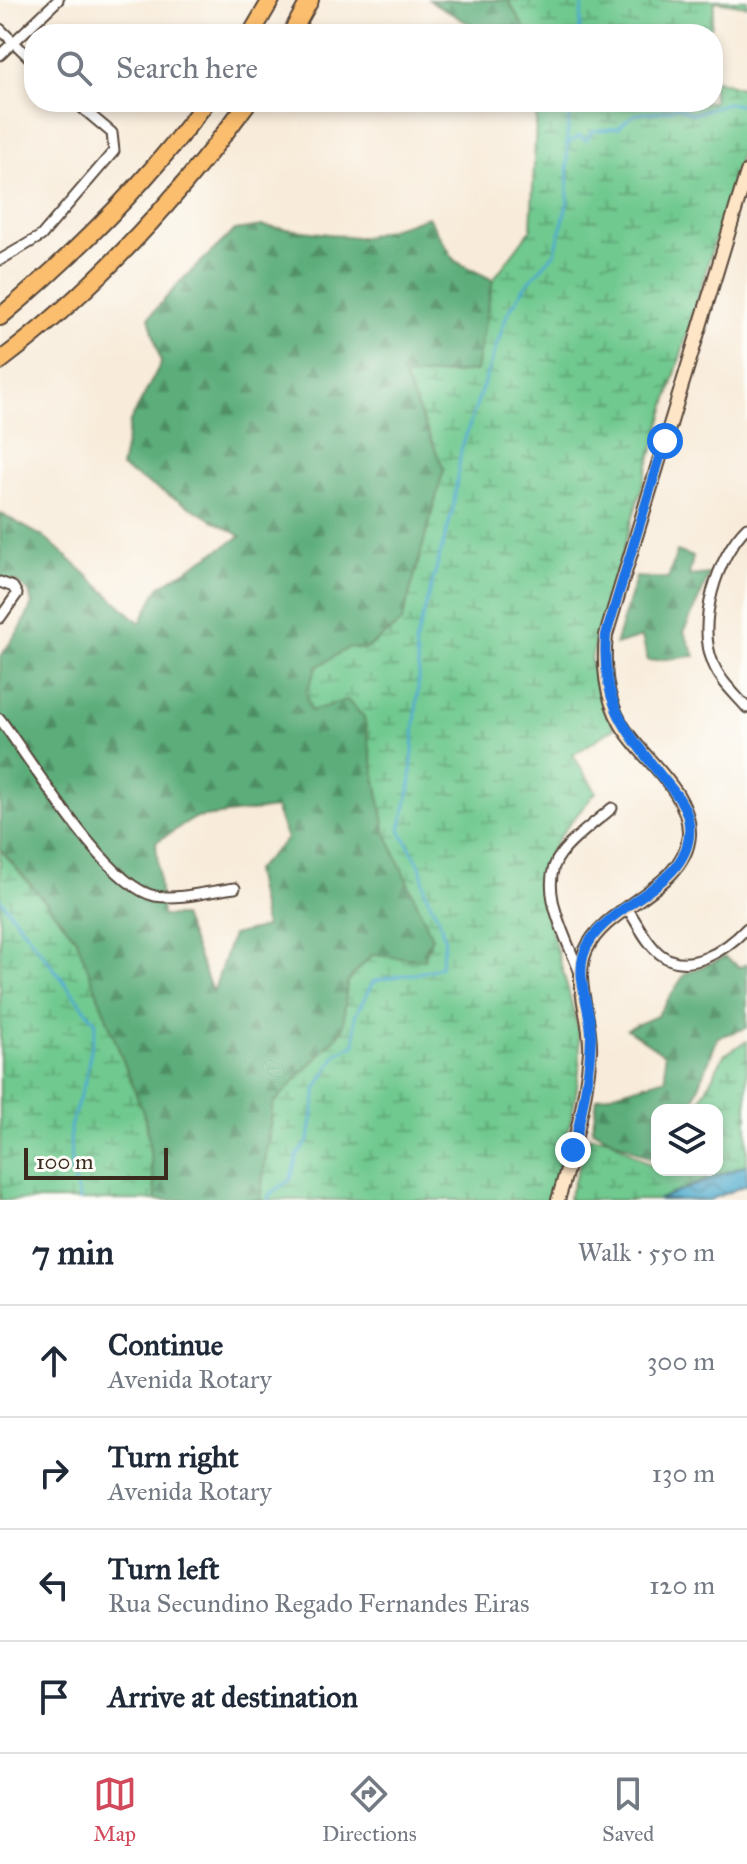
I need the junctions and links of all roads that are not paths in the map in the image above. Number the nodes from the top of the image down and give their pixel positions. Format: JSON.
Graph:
{"nodes":[{"id":1,"x":58,"y":0,"type":"edge"},
{"id":2,"x":271,"y":0,"type":"edge"},
{"id":3,"x":310,"y":0,"type":"edge"},
{"id":4,"x":33,"y":24,"type":"edge"},
{"id":5,"x":257,"y":24,"type":"edge"},
{"id":6,"x":297,"y":24,"type":"edge"},
{"id":7,"x":0,"y":29,"type":"edge"},
{"id":8,"x":24,"y":33,"type":"edge"},
{"id":9,"x":14,"y":43,"type":"junction"},
{"id":10,"x":24,"y":52,"type":"edge"},
{"id":11,"x":0,"y":55,"type":"edge"},
{"id":12,"x":87,"y":112,"type":"edge"},
{"id":13,"x":198,"y":112,"type":"edge"},
{"id":14,"x":240,"y":112,"type":"edge"},
{"id":15,"x":747,"y":172,"type":"edge"},
{"id":16,"x":742,"y":205,"type":"edge"},
{"id":17,"x":0,"y":260,"type":"edge"},
{"id":18,"x":0,"y":317,"type":"edge"},
{"id":19,"x":0,"y":361,"type":"edge"},
{"id":20,"x":747,"y":527,"type":"edge"},
{"id":21,"x":0,"y":582,"type":"edge"},
{"id":22,"x":0,"y":618,"type":"edge"},
{"id":23,"x":747,"y":708,"type":"edge"},
{"id":24,"x":0,"y":719,"type":"edge"},
{"id":25,"x":612,"y":808,"type":"dead end"},
{"id":26,"x":235,"y":888,"type":"dead end"},
{"id":27,"x":627,"y":908,"type":"junction"},
{"id":28,"x":747,"y":928,"type":"edge"},
{"id":29,"x":580,"y":973,"type":"junction"},
{"id":30,"x":558,"y":1200,"type":"edge"}],
"edges":[{"from":1,"to":4,"type":"street"},
{"from":2,"to":5,"type":"highway"},
{"from":3,"to":6,"type":"highway"},
{"from":7,"to":9,"type":"street"},
{"from":8,"to":9,"type":"street"},
{"from":9,"to":10,"type":"street"},
{"from":9,"to":11,"type":"street"},
{"from":12,"to":17,"type":"street"},
{"from":13,"to":18,"type":"highway"},
{"from":14,"to":19,"type":"highway"},
{"from":15,"to":16,"type":"street"},
{"from":16,"to":27,"type":"street"},
{"from":20,"to":23,"type":"street"},
{"from":21,"to":22,"type":"street"},
{"from":24,"to":26,"type":"street"},
{"from":25,"to":29,"type":"street"},
{"from":27,"to":28,"type":"street"},
{"from":27,"to":29,"type":"street"},
{"from":29,"to":30,"type":"street"}]}
